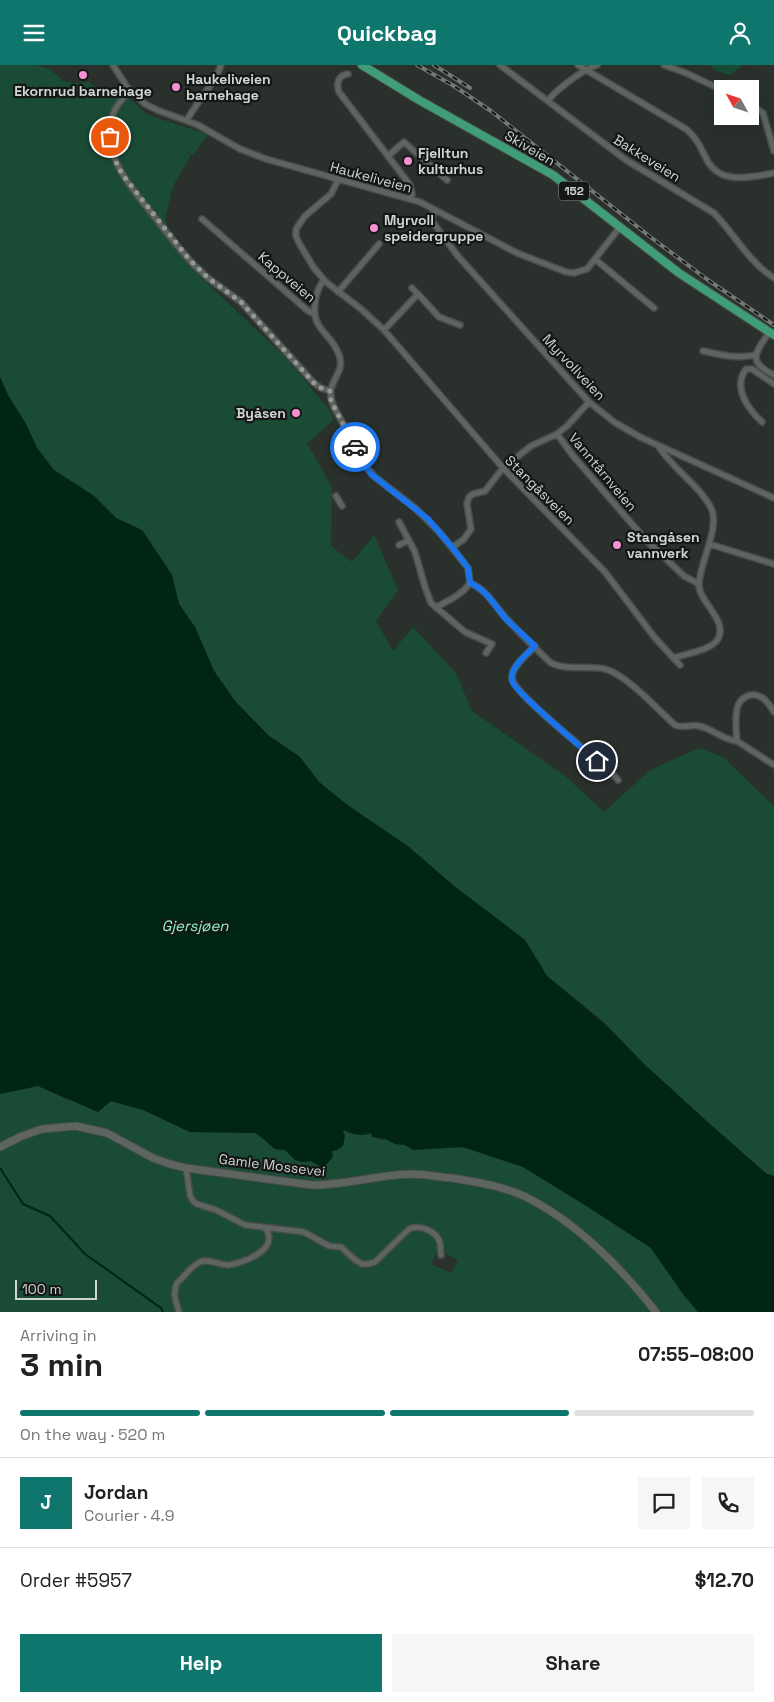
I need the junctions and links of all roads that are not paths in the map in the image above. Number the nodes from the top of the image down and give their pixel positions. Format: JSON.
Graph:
{"nodes":[{"id":1,"x":113,"y":65,"type":"edge"},
{"id":2,"x":221,"y":65,"type":"edge"},
{"id":3,"x":362,"y":65,"type":"edge"},
{"id":4,"x":500,"y":65,"type":"edge"},
{"id":5,"x":578,"y":65,"type":"edge"},
{"id":6,"x":597,"y":65,"type":"edge"},
{"id":7,"x":664,"y":65,"type":"edge"},
{"id":8,"x":586,"y":69,"type":"junction"},
{"id":9,"x":348,"y":73,"type":"dead end"},
{"id":10,"x":714,"y":86,"type":"edge"},
{"id":11,"x":130,"y":91,"type":"junction"},
{"id":12,"x":548,"y":101,"type":"junction"},
{"id":13,"x":759,"y":110,"type":"edge"},
{"id":14,"x":187,"y":120,"type":"junction"},
{"id":15,"x":774,"y":151,"type":"edge"},
{"id":16,"x":388,"y":156,"type":"junction"},
{"id":17,"x":774,"y":173,"type":"edge"},
{"id":18,"x":338,"y":180,"type":"junction"},
{"id":19,"x":447,"y":180,"type":"dead end"},
{"id":20,"x":411,"y":199,"type":"junction"},
{"id":21,"x":434,"y":210,"type":"junction"},
{"id":22,"x":202,"y":219,"type":"dead end"},
{"id":23,"x":620,"y":227,"type":"junction"},
{"id":24,"x":379,"y":244,"type":"dead end"},
{"id":25,"x":596,"y":260,"type":"junction"},
{"id":26,"x":774,"y":277,"type":"edge"},
{"id":27,"x":324,"y":280,"type":"junction"},
{"id":28,"x":412,"y":288,"type":"dead end"},
{"id":29,"x":338,"y":292,"type":"junction"},
{"id":30,"x":418,"y":294,"type":"junction"},
{"id":31,"x":654,"y":307,"type":"dead end"},
{"id":32,"x":314,"y":314,"type":"junction"},
{"id":33,"x":460,"y":325,"type":"dead end"},
{"id":34,"x":384,"y":330,"type":"junction"},
{"id":35,"x":770,"y":336,"type":"edge"},
{"id":36,"x":703,"y":351,"type":"dead end"},
{"id":37,"x":755,"y":355,"type":"junction"},
{"id":38,"x":774,"y":375,"type":"edge"},
{"id":39,"x":774,"y":384,"type":"edge"},
{"id":40,"x":330,"y":391,"type":"junction"},
{"id":41,"x":589,"y":402,"type":"junction"},
{"id":42,"x":762,"y":423,"type":"dead end"},
{"id":43,"x":557,"y":434,"type":"junction"},
{"id":44,"x":658,"y":446,"type":"junction"},
{"id":45,"x":502,"y":468,"type":"junction"},
{"id":46,"x":336,"y":496,"type":"dead end"},
{"id":47,"x":774,"y":498,"type":"edge"},
{"id":48,"x":342,"y":506,"type":"dead end"},
{"id":49,"x":399,"y":522,"type":"dead end"},
{"id":50,"x":409,"y":540,"type":"junction"},
{"id":51,"x":709,"y":544,"type":"junction"},
{"id":52,"x":399,"y":545,"type":"dead end"},
{"id":53,"x":452,"y":547,"type":"junction"},
{"id":54,"x":774,"y":564,"type":"edge"},
{"id":55,"x":470,"y":583,"type":"junction"},
{"id":56,"x":699,"y":585,"type":"junction"},
{"id":57,"x":437,"y":607,"type":"junction"},
{"id":58,"x":535,"y":646,"type":"junction"},
{"id":59,"x":486,"y":653,"type":"dead end"},
{"id":60,"x":673,"y":658,"type":"junction"},
{"id":61,"x":680,"y":665,"type":"dead end"},
{"id":62,"x":774,"y":712,"type":"edge"},
{"id":63,"x":737,"y":741,"type":"junction"},
{"id":64,"x":774,"y":765,"type":"edge"},
{"id":65,"x":618,"y":780,"type":"dead end"},
{"id":66,"x":0,"y":1147,"type":"edge"},
{"id":67,"x":186,"y":1168,"type":"junction"},
{"id":68,"x":265,"y":1229,"type":"junction"},
{"id":69,"x":441,"y":1255,"type":"dead end"},
{"id":70,"x":179,"y":1312,"type":"edge"},
{"id":71,"x":656,"y":1312,"type":"edge"}],
"edges":[{"from":1,"to":11,"type":"street","name":"Haukeliveien"},
{"from":2,"to":14,"type":"street"},
{"from":3,"to":23,"type":"main road","name":"Skiveien","number":"152"},
{"from":4,"to":12,"type":"street","name":"Bakkeveien"},
{"from":5,"to":8,"type":"street"},
{"from":6,"to":8,"type":"street"},
{"from":7,"to":10,"type":"street"},
{"from":8,"to":12,"type":"street"},
{"from":8,"to":17,"type":"street"},
{"from":9,"to":16,"type":"street"},
{"from":11,"to":14,"type":"street","name":"Haukeliveien"},
{"from":11,"to":40,"type":"street"},
{"from":12,"to":26,"type":"street","name":"Bakkeveien"},
{"from":13,"to":15,"type":"street"},
{"from":14,"to":18,"type":"street","name":"Haukeliveien"},
{"from":16,"to":19,"type":"street"},
{"from":16,"to":20,"type":"street"},
{"from":18,"to":20,"type":"street","name":"Haukeliveien"},
{"from":18,"to":27,"type":"street","name":"Stangåsveien"},
{"from":20,"to":21,"type":"street","name":"Haukeliveien"},
{"from":21,"to":25,"type":"street","name":"Haukeliveien"},
{"from":21,"to":41,"type":"street","name":"Myrvollveien"},
{"from":22,"to":32,"type":"street","name":"Kappveien"},
{"from":23,"to":25,"type":"street","name":"Haukeliveien"},
{"from":23,"to":35,"type":"main road","name":"Skiveien","number":"152"},
{"from":24,"to":29,"type":"street"},
{"from":25,"to":31,"type":"street"},
{"from":27,"to":29,"type":"street","name":"Stangåsveien"},
{"from":27,"to":32,"type":"street"},
{"from":28,"to":30,"type":"street"},
{"from":29,"to":34,"type":"street","name":"Stangåsveien"},
{"from":30,"to":33,"type":"street"},
{"from":30,"to":34,"type":"street"},
{"from":32,"to":40,"type":"street","name":"Kappveien"},
{"from":34,"to":45,"type":"street","name":"Stangåsveien"},
{"from":35,"to":37,"type":"street","name":"Skiveien"},
{"from":36,"to":37,"type":"street"},
{"from":37,"to":38,"type":"street"},
{"from":39,"to":42,"type":"street"},
{"from":40,"to":53,"type":"street"},
{"from":41,"to":43,"type":"street"},
{"from":41,"to":44,"type":"street","name":"Myrvollveien"},
{"from":43,"to":45,"type":"street"},
{"from":43,"to":56,"type":"street","name":"Vanntårnveien"},
{"from":44,"to":47,"type":"street","name":"Myrvollveien"},
{"from":44,"to":51,"type":"street"},
{"from":45,"to":53,"type":"street"},
{"from":45,"to":60,"type":"street","name":"Stangåsveien"},
{"from":46,"to":48,"type":"street"},
{"from":49,"to":50,"type":"street"},
{"from":50,"to":52,"type":"street"},
{"from":50,"to":57,"type":"street"},
{"from":51,"to":54,"type":"street"},
{"from":51,"to":56,"type":"street"},
{"from":53,"to":55,"type":"street"},
{"from":55,"to":57,"type":"street"},
{"from":55,"to":58,"type":"street"},
{"from":56,"to":60,"type":"street"},
{"from":57,"to":59,"type":"street"},
{"from":58,"to":63,"type":"street"},
{"from":58,"to":65,"type":"street"},
{"from":60,"to":61,"type":"street","name":"Stangåsveien"},
{"from":62,"to":63,"type":"street"},
{"from":63,"to":64,"type":"street"},
{"from":66,"to":67,"type":"main road","name":"Gamle Mossevei"},
{"from":67,"to":68,"type":"street"},
{"from":67,"to":71,"type":"main road","name":"Gamle Mossevei"},
{"from":68,"to":69,"type":"street"},
{"from":68,"to":70,"type":"street"}]}
